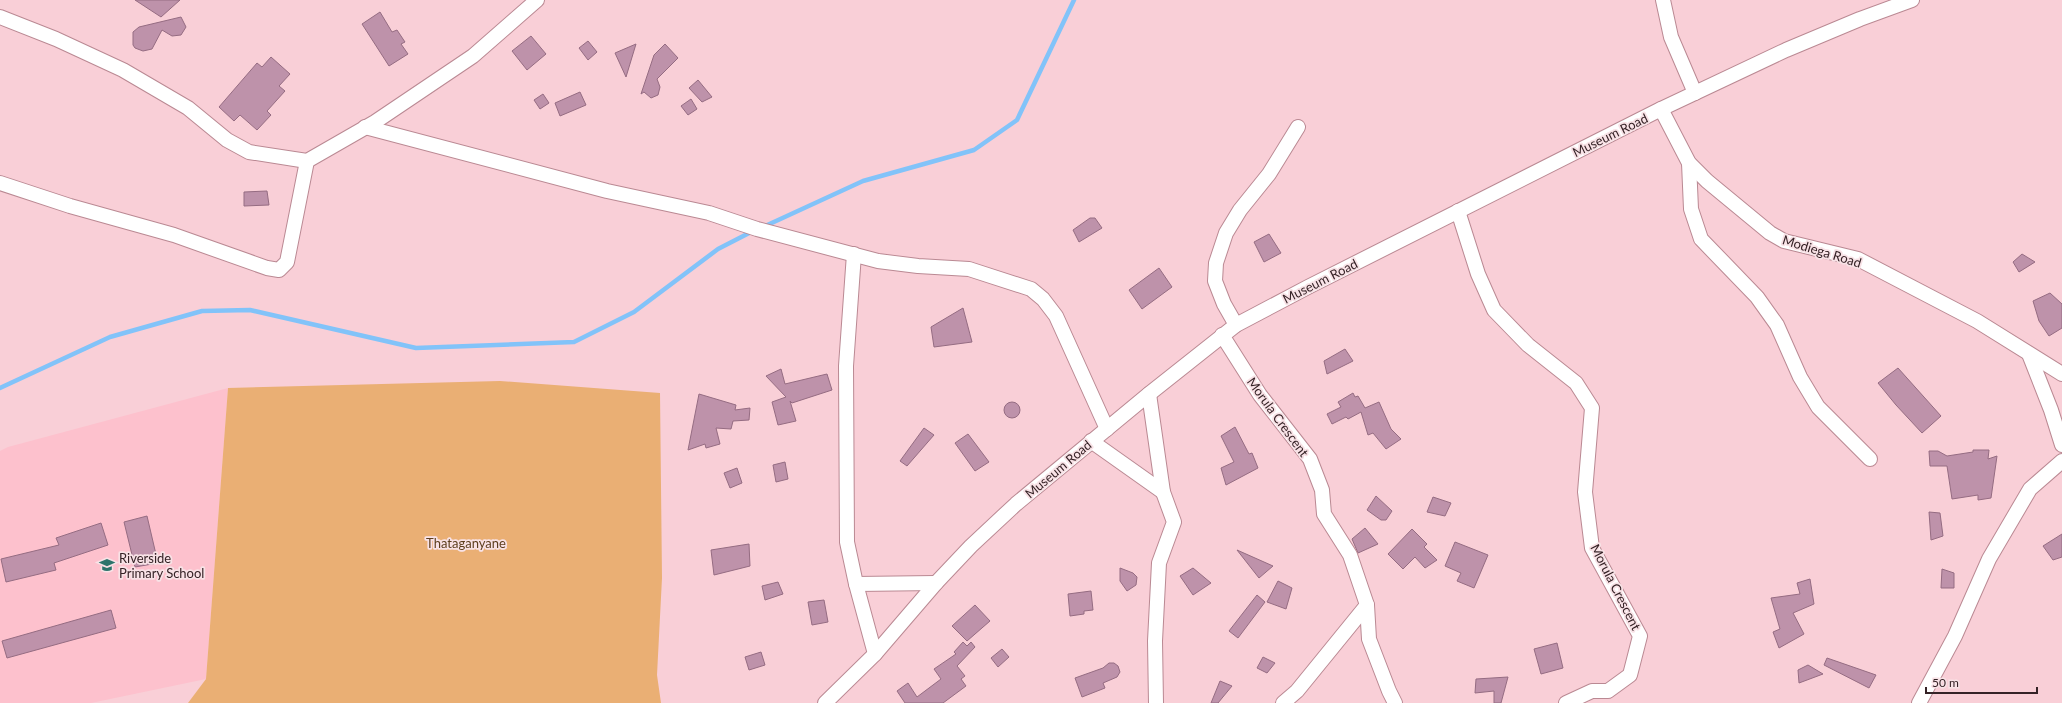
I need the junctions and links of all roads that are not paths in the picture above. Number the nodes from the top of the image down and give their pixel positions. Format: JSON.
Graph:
{"nodes":[{"id":1,"x":537,"y":0,"type":"edge"},
{"id":2,"x":1663,"y":0,"type":"edge"},
{"id":3,"x":1912,"y":0,"type":"edge"},
{"id":4,"x":0,"y":17,"type":"edge"},
{"id":5,"x":1695,"y":93,"type":"junction"},
{"id":6,"x":1661,"y":110,"type":"junction"},
{"id":7,"x":365,"y":127,"type":"junction"},
{"id":8,"x":1298,"y":127,"type":"dead end"},
{"id":9,"x":306,"y":161,"type":"junction"},
{"id":10,"x":1689,"y":164,"type":"junction"},
{"id":11,"x":0,"y":183,"type":"edge"},
{"id":12,"x":1458,"y":211,"type":"junction"},
{"id":13,"x":854,"y":254,"type":"junction"},
{"id":14,"x":1236,"y":326,"type":"junction"},
{"id":15,"x":1222,"y":335,"type":"junction"},
{"id":16,"x":2029,"y":354,"type":"junction"},
{"id":17,"x":2062,"y":374,"type":"edge"},
{"id":18,"x":1149,"y":394,"type":"junction"},
{"id":19,"x":1107,"y":429,"type":"junction"},
{"id":20,"x":1091,"y":441,"type":"junction"},
{"id":21,"x":2062,"y":445,"type":"edge"},
{"id":22,"x":1870,"y":459,"type":"dead end"},
{"id":23,"x":2062,"y":461,"type":"edge"},
{"id":24,"x":1163,"y":492,"type":"junction"},
{"id":25,"x":936,"y":583,"type":"junction"},
{"id":26,"x":856,"y":584,"type":"junction"},
{"id":27,"x":1367,"y":605,"type":"junction"},
{"id":28,"x":874,"y":654,"type":"junction"},
{"id":29,"x":825,"y":703,"type":"edge"},
{"id":30,"x":1156,"y":703,"type":"edge"},
{"id":31,"x":1283,"y":703,"type":"edge"},
{"id":32,"x":1395,"y":703,"type":"edge"},
{"id":33,"x":1566,"y":703,"type":"edge"},
{"id":34,"x":1919,"y":703,"type":"edge"}],
"edges":[{"from":1,"to":7,"type":"street"},
{"from":2,"to":5,"type":"street"},
{"from":3,"to":5,"type":"street","name":"Museum Road"},
{"from":4,"to":9,"type":"street"},
{"from":5,"to":6,"type":"street","name":"Museum Road"},
{"from":6,"to":10,"type":"street","name":"Modiega Road"},
{"from":6,"to":12,"type":"street","name":"Museum Road"},
{"from":7,"to":9,"type":"street"},
{"from":7,"to":13,"type":"street"},
{"from":8,"to":14,"type":"street"},
{"from":9,"to":11,"type":"street"},
{"from":10,"to":16,"type":"street","name":"Modiega Road"},
{"from":10,"to":22,"type":"street"},
{"from":12,"to":14,"type":"street","name":"Museum Road"},
{"from":12,"to":33,"type":"street","name":"Morula Crescent"},
{"from":13,"to":19,"type":"street"},
{"from":13,"to":26,"type":"street"},
{"from":14,"to":15,"type":"street","name":"Museum Road"},
{"from":15,"to":18,"type":"street","name":"Museum Road"},
{"from":15,"to":27,"type":"street","name":"Morula Crescent"},
{"from":16,"to":17,"type":"street","name":"Modiega Road"},
{"from":16,"to":21,"type":"street"},
{"from":18,"to":19,"type":"street","name":"Museum Road"},
{"from":18,"to":24,"type":"street"},
{"from":19,"to":20,"type":"street","name":"Museum Road"},
{"from":20,"to":24,"type":"street"},
{"from":20,"to":25,"type":"street","name":"Museum Road"},
{"from":23,"to":34,"type":"street"},
{"from":24,"to":30,"type":"street"},
{"from":25,"to":26,"type":"street"},
{"from":25,"to":28,"type":"street","name":"Museum Road"},
{"from":26,"to":28,"type":"street"},
{"from":27,"to":31,"type":"street"},
{"from":27,"to":32,"type":"street","name":"Morula Crescent"},
{"from":28,"to":29,"type":"street","name":"Museum Road"}]}
